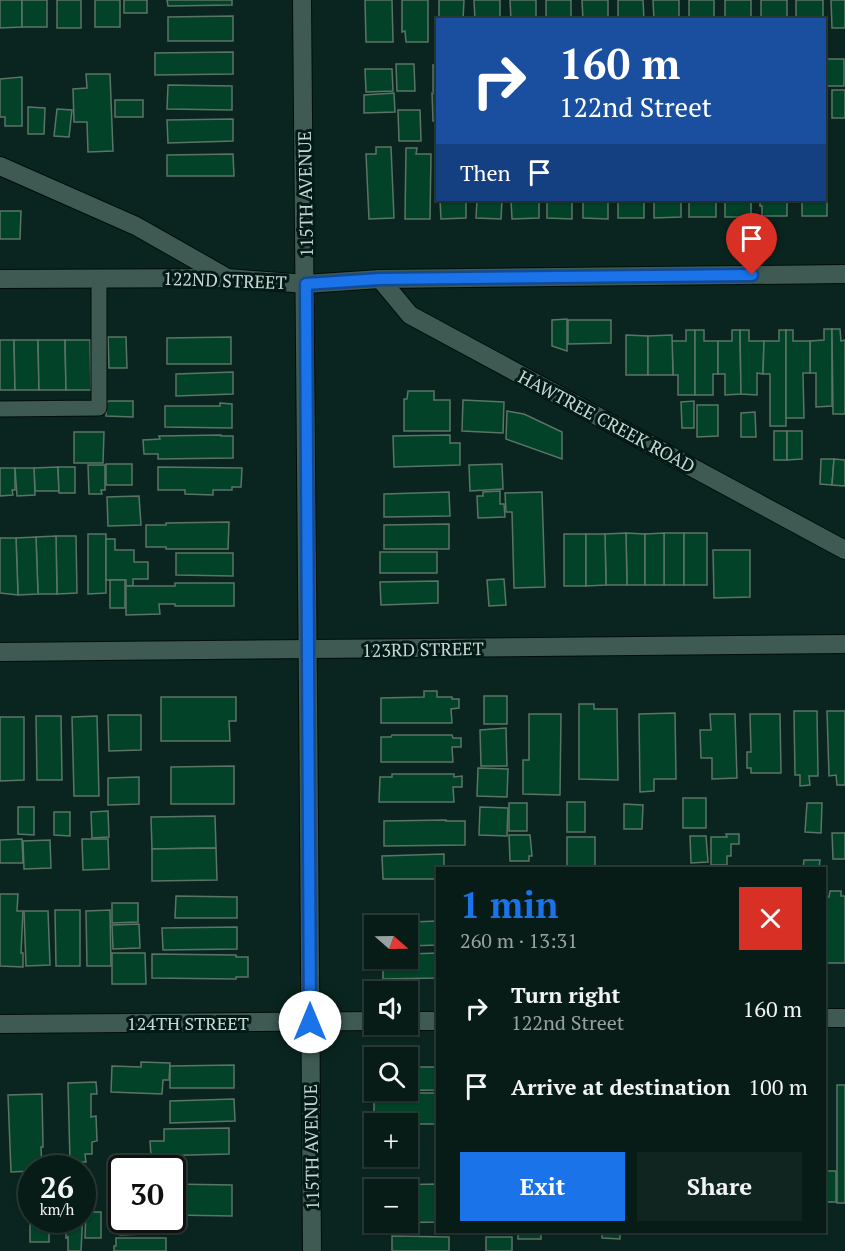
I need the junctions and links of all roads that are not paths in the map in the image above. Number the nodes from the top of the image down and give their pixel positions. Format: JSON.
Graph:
{"nodes":[{"id":1,"x":302,"y":0,"type":"edge"},
{"id":2,"x":0,"y":166,"type":"edge"},
{"id":3,"x":845,"y":274,"type":"edge"},
{"id":4,"x":99,"y":278,"type":"junction"},
{"id":5,"x":227,"y":278,"type":"junction"},
{"id":6,"x":0,"y":279,"type":"edge"},
{"id":7,"x":380,"y":279,"type":"junction"},
{"id":8,"x":306,"y":284,"type":"junction"},
{"id":9,"x":0,"y":409,"type":"edge"},
{"id":10,"x":845,"y":550,"type":"edge"},
{"id":11,"x":845,"y":644,"type":"edge"},
{"id":12,"x":307,"y":650,"type":"junction"},
{"id":13,"x":0,"y":652,"type":"edge"},
{"id":14,"x":826,"y":1018,"type":"edge"},
{"id":15,"x":845,"y":1018,"type":"edge"},
{"id":16,"x":364,"y":1021,"type":"edge"},
{"id":17,"x":418,"y":1021,"type":"edge"},
{"id":18,"x":436,"y":1021,"type":"edge"},
{"id":19,"x":310,"y":1022,"type":"junction"},
{"id":20,"x":0,"y":1024,"type":"edge"},
{"id":21,"x":312,"y":1251,"type":"edge"}],
"edges":[{"from":1,"to":8,"type":"street","name":"115TH AVENUE"},
{"from":2,"to":5,"type":"street"},
{"from":3,"to":7,"type":"street","name":"122ND STREET"},
{"from":4,"to":5,"type":"street","name":"122ND STREET"},
{"from":4,"to":6,"type":"street","name":"122ND STREET"},
{"from":4,"to":9,"type":"lane"},
{"from":5,"to":8,"type":"street","name":"122ND STREET"},
{"from":7,"to":8,"type":"street","name":"122ND STREET"},
{"from":7,"to":10,"type":"street","name":"HAWTREE CREEK ROAD"},
{"from":8,"to":12,"type":"street","name":"115TH AVENUE"},
{"from":11,"to":12,"type":"street","name":"123RD STREET"},
{"from":12,"to":13,"type":"street","name":"123RD STREET"},
{"from":12,"to":19,"type":"street","name":"115TH AVENUE"},
{"from":14,"to":15,"type":"street"},
{"from":16,"to":19,"type":"street","name":"124TH STREET"},
{"from":17,"to":18,"type":"street"},
{"from":19,"to":20,"type":"street","name":"124TH STREET"},
{"from":19,"to":21,"type":"street","name":"115TH AVENUE"}]}
